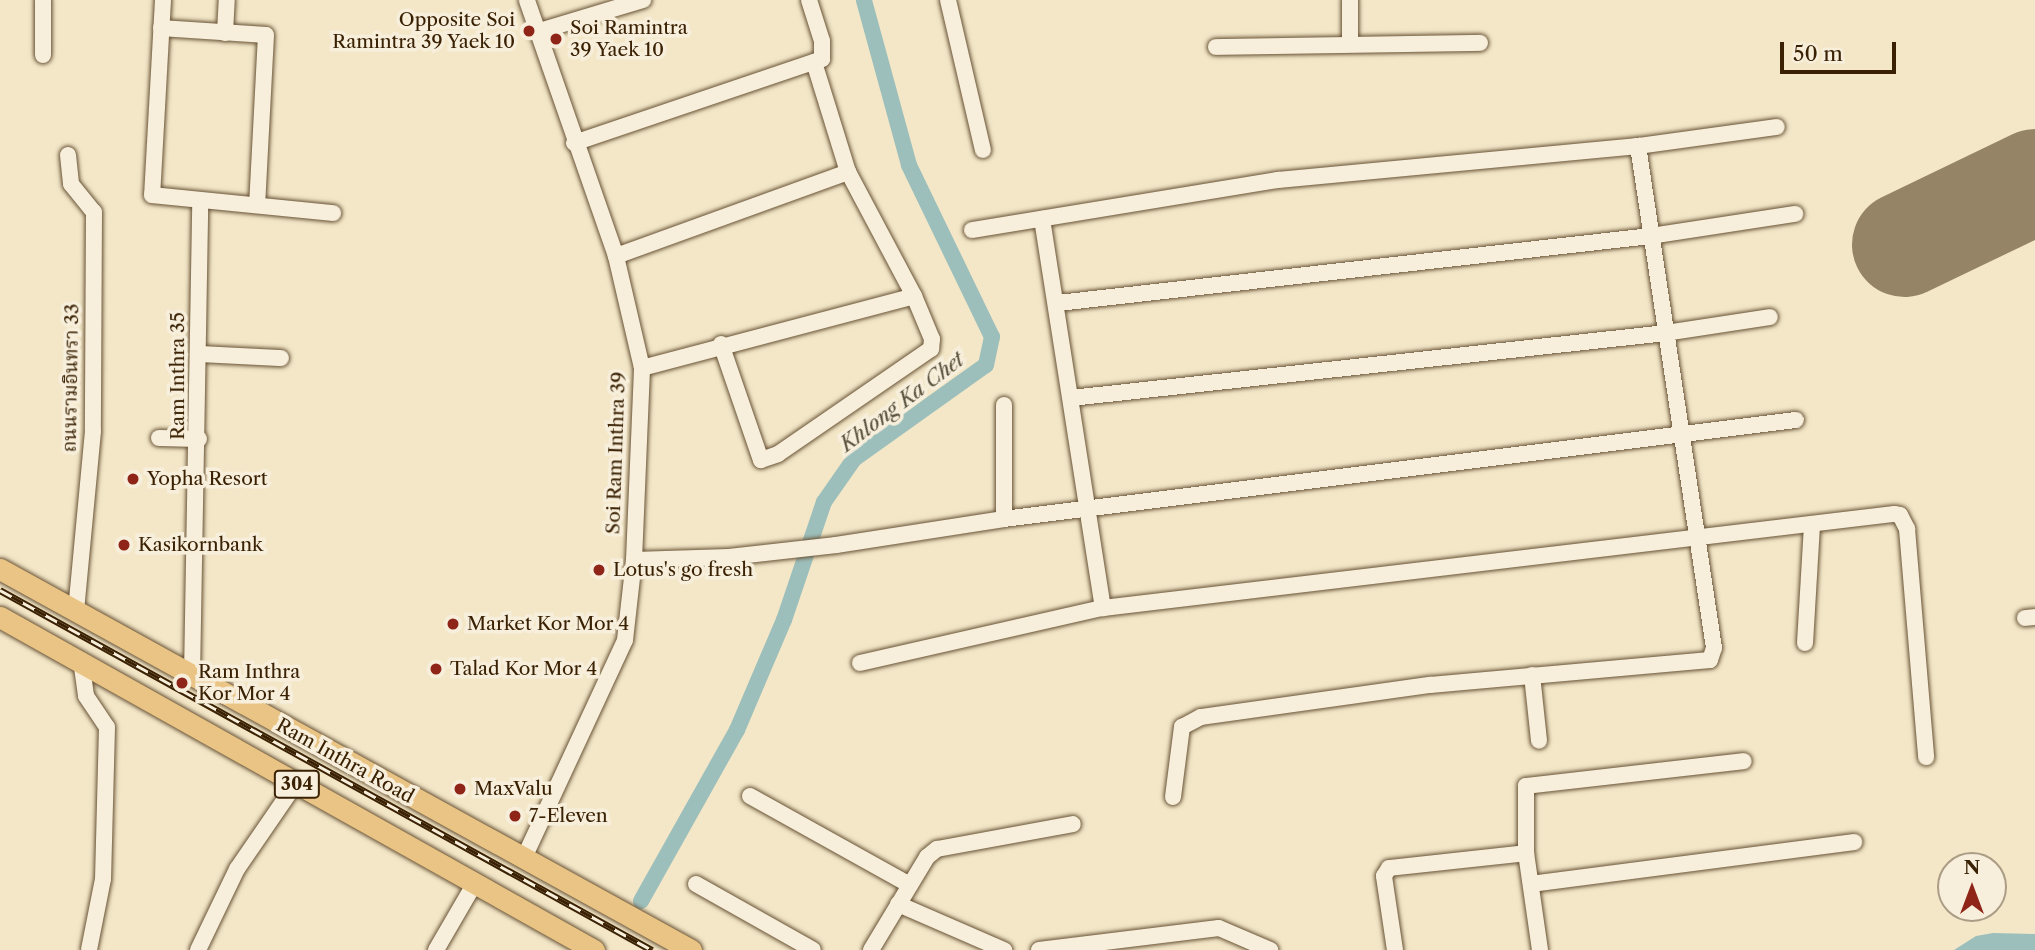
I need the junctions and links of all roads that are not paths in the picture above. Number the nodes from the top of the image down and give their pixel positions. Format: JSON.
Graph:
{"nodes":[{"id":1,"x":43,"y":0,"type":"edge"},
{"id":2,"x":163,"y":0,"type":"edge"},
{"id":3,"x":227,"y":0,"type":"edge"},
{"id":4,"x":527,"y":0,"type":"edge"},
{"id":5,"x":643,"y":0,"type":"edge"},
{"id":6,"x":809,"y":0,"type":"edge"},
{"id":7,"x":948,"y":0,"type":"edge"},
{"id":8,"x":1350,"y":0,"type":"edge"},
{"id":9,"x":161,"y":28,"type":"junction"},
{"id":10,"x":536,"y":32,"type":"junction"},
{"id":11,"x":225,"y":33,"type":"junction"},
{"id":12,"x":1480,"y":43,"type":"dead end"},
{"id":13,"x":1350,"y":44,"type":"junction"},
{"id":14,"x":1216,"y":47,"type":"dead end"},
{"id":15,"x":43,"y":55,"type":"dead end"},
{"id":16,"x":814,"y":62,"type":"junction"},
{"id":17,"x":1777,"y":127,"type":"dead end"},
{"id":18,"x":574,"y":143,"type":"junction"},
{"id":19,"x":1638,"y":146,"type":"junction"},
{"id":20,"x":982,"y":150,"type":"dead end"},
{"id":21,"x":68,"y":155,"type":"dead end"},
{"id":22,"x":848,"y":172,"type":"junction"},
{"id":23,"x":200,"y":201,"type":"junction"},
{"id":24,"x":257,"y":205,"type":"junction"},
{"id":25,"x":333,"y":213,"type":"dead end"},
{"id":26,"x":1795,"y":214,"type":"dead end"},
{"id":27,"x":1042,"y":219,"type":"junction"},
{"id":28,"x":972,"y":230,"type":"dead end"},
{"id":29,"x":1651,"y":236,"type":"junction"},
{"id":30,"x":616,"y":256,"type":"junction"},
{"id":31,"x":914,"y":296,"type":"junction"},
{"id":32,"x":1058,"y":303,"type":"junction"},
{"id":33,"x":1770,"y":317,"type":"dead end"},
{"id":34,"x":1666,"y":333,"type":"junction"},
{"id":35,"x":721,"y":344,"type":"junction"},
{"id":36,"x":198,"y":354,"type":"junction"},
{"id":37,"x":281,"y":358,"type":"dead end"},
{"id":38,"x":642,"y":368,"type":"junction"},
{"id":39,"x":1071,"y":398,"type":"junction"},
{"id":40,"x":1004,"y":405,"type":"dead end"},
{"id":41,"x":1796,"y":421,"type":"dead end"},
{"id":42,"x":1682,"y":437,"type":"junction"},
{"id":43,"x":159,"y":438,"type":"dead end"},
{"id":44,"x":199,"y":439,"type":"junction"},
{"id":45,"x":1089,"y":508,"type":"junction"},
{"id":46,"x":1004,"y":519,"type":"junction"},
{"id":47,"x":1812,"y":524,"type":"junction"},
{"id":48,"x":1699,"y":540,"type":"junction"},
{"id":49,"x":634,"y":560,"type":"junction"},
{"id":50,"x":0,"y":569,"type":"edge"},
{"id":51,"x":1103,"y":608,"type":"junction"},
{"id":52,"x":76,"y":611,"type":"junction"},
{"id":53,"x":0,"y":617,"type":"edge"},
{"id":54,"x":1805,"y":643,"type":"dead end"},
{"id":55,"x":81,"y":660,"type":"junction"},
{"id":56,"x":860,"y":663,"type":"dead end"},
{"id":57,"x":1532,"y":675,"type":"junction"},
{"id":58,"x":192,"y":676,"type":"junction"},
{"id":59,"x":1539,"y":741,"type":"dead end"},
{"id":60,"x":1926,"y":757,"type":"dead end"},
{"id":61,"x":1744,"y":761,"type":"dead end"},
{"id":62,"x":296,"y":783,"type":"junction"},
{"id":63,"x":750,"y":796,"type":"dead end"},
{"id":64,"x":1173,"y":797,"type":"dead end"},
{"id":65,"x":1073,"y":824,"type":"dead end"},
{"id":66,"x":1854,"y":842,"type":"dead end"},
{"id":67,"x":1526,"y":853,"type":"junction"},
{"id":68,"x":523,"y":860,"type":"junction"},
{"id":69,"x":475,"y":883,"type":"junction"},
{"id":70,"x":696,"y":884,"type":"dead end"},
{"id":71,"x":1531,"y":884,"type":"junction"},
{"id":72,"x":910,"y":885,"type":"junction"},
{"id":73,"x":898,"y":904,"type":"junction"},
{"id":74,"x":89,"y":950,"type":"edge"},
{"id":75,"x":198,"y":950,"type":"edge"},
{"id":76,"x":436,"y":950,"type":"edge"},
{"id":77,"x":594,"y":950,"type":"edge"},
{"id":78,"x":691,"y":950,"type":"edge"},
{"id":79,"x":813,"y":950,"type":"edge"},
{"id":80,"x":871,"y":950,"type":"edge"},
{"id":81,"x":1003,"y":950,"type":"edge"},
{"id":82,"x":1039,"y":950,"type":"edge"},
{"id":83,"x":1270,"y":950,"type":"edge"},
{"id":84,"x":1395,"y":950,"type":"edge"},
{"id":85,"x":1540,"y":950,"type":"edge"}],
"edges":[{"from":1,"to":15,"type":"street"},
{"from":2,"to":9,"type":"street"},
{"from":3,"to":11,"type":"street"},
{"from":4,"to":10,"type":"street","name":"Soi Ram Inthra 39"},
{"from":5,"to":10,"type":"street"},
{"from":6,"to":16,"type":"street"},
{"from":7,"to":20,"type":"street"},
{"from":8,"to":13,"type":"street"},
{"from":9,"to":11,"type":"street"},
{"from":9,"to":23,"type":"street"},
{"from":10,"to":18,"type":"street","name":"Soi Ram Inthra 39"},
{"from":11,"to":24,"type":"street"},
{"from":12,"to":13,"type":"street"},
{"from":13,"to":14,"type":"street"},
{"from":16,"to":18,"type":"street"},
{"from":16,"to":22,"type":"street"},
{"from":17,"to":19,"type":"street"},
{"from":18,"to":30,"type":"street","name":"Soi Ram Inthra 39"},
{"from":19,"to":27,"type":"street"},
{"from":19,"to":29,"type":"street"},
{"from":21,"to":52,"type":"street","name":"ถนนรามอินทรา 33"},
{"from":22,"to":30,"type":"street"},
{"from":22,"to":31,"type":"street"},
{"from":23,"to":24,"type":"street"},
{"from":23,"to":36,"type":"street","name":"Ram Inthra 35"},
{"from":24,"to":25,"type":"street"},
{"from":26,"to":29,"type":"street"},
{"from":27,"to":28,"type":"street"},
{"from":27,"to":32,"type":"street"},
{"from":29,"to":32,"type":"street"},
{"from":29,"to":34,"type":"street"},
{"from":30,"to":38,"type":"street","name":"Soi Ram Inthra 39"},
{"from":31,"to":35,"type":"street"},
{"from":31,"to":35,"type":"street"},
{"from":32,"to":39,"type":"street"},
{"from":33,"to":34,"type":"street"},
{"from":34,"to":39,"type":"street"},
{"from":34,"to":42,"type":"street"},
{"from":35,"to":38,"type":"street"},
{"from":36,"to":37,"type":"street"},
{"from":36,"to":44,"type":"street","name":"Ram Inthra 35"},
{"from":38,"to":49,"type":"street","name":"Soi Ram Inthra 39"},
{"from":39,"to":45,"type":"street"},
{"from":40,"to":46,"type":"street"},
{"from":41,"to":42,"type":"street"},
{"from":42,"to":45,"type":"street"},
{"from":42,"to":48,"type":"street"},
{"from":43,"to":44,"type":"street"},
{"from":44,"to":58,"type":"street","name":"Ram Inthra 35"},
{"from":45,"to":46,"type":"street"},
{"from":45,"to":51,"type":"street"},
{"from":46,"to":49,"type":"street"},
{"from":47,"to":48,"type":"street"},
{"from":47,"to":54,"type":"street"},
{"from":47,"to":60,"type":"street"},
{"from":48,"to":51,"type":"street"},
{"from":48,"to":57,"type":"street"},
{"from":49,"to":68,"type":"street","name":"Soi Ram Inthra 39"},
{"from":50,"to":52,"type":"main road","name":"Ram Inthra Road","number":"304"},
{"from":51,"to":56,"type":"street"},
{"from":52,"to":58,"type":"main road","name":"Ram Inthra Road","number":"304"},
{"from":53,"to":55,"type":"main road","number":"304"},
{"from":55,"to":62,"type":"main road","number":"304"},
{"from":55,"to":74,"type":"street"},
{"from":57,"to":59,"type":"street"},
{"from":57,"to":64,"type":"street"},
{"from":58,"to":68,"type":"main road","name":"Ram Inthra Road","number":"304"},
{"from":61,"to":67,"type":"street"},
{"from":62,"to":69,"type":"main road","number":"304"},
{"from":62,"to":75,"type":"street"},
{"from":63,"to":72,"type":"street"},
{"from":65,"to":72,"type":"street"},
{"from":66,"to":71,"type":"street"},
{"from":67,"to":71,"type":"street"},
{"from":67,"to":84,"type":"street"},
{"from":68,"to":78,"type":"main road","name":"Ram Inthra Road","number":"304"},
{"from":69,"to":76,"type":"street"},
{"from":69,"to":77,"type":"main road","number":"304"},
{"from":70,"to":79,"type":"street"},
{"from":71,"to":85,"type":"street"},
{"from":72,"to":73,"type":"street"},
{"from":73,"to":80,"type":"street"},
{"from":73,"to":81,"type":"street"},
{"from":82,"to":83,"type":"street"}]}
